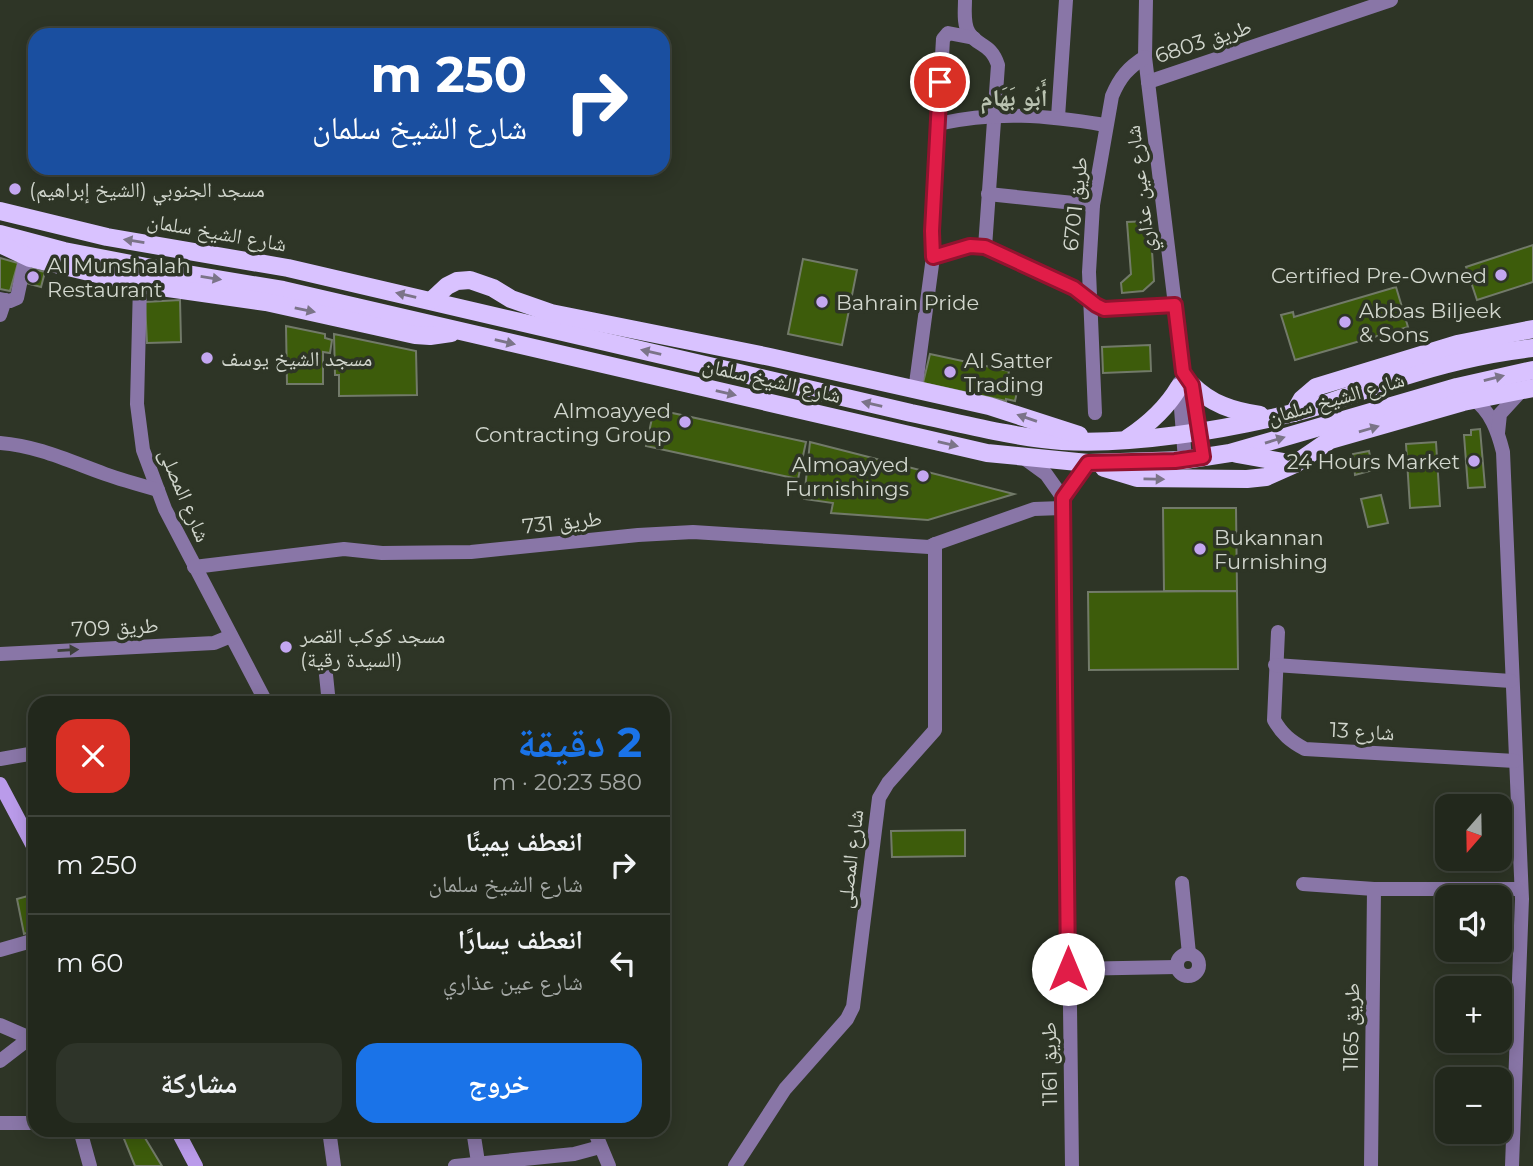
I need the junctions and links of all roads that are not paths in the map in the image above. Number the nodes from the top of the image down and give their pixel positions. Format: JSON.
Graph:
{"nodes":[{"id":1,"x":965,"y":0,"type":"edge"},
{"id":2,"x":1066,"y":0,"type":"edge"},
{"id":3,"x":1146,"y":0,"type":"edge"},
{"id":4,"x":1391,"y":0,"type":"edge"},
{"id":5,"x":974,"y":38,"type":"junction"},
{"id":6,"x":1145,"y":57,"type":"junction"},
{"id":7,"x":1148,"y":82,"type":"junction"},
{"id":8,"x":994,"y":115,"type":"junction"},
{"id":9,"x":1058,"y":117,"type":"junction"},
{"id":10,"x":937,"y":124,"type":"junction"},
{"id":11,"x":1105,"y":125,"type":"junction"},
{"id":12,"x":989,"y":194,"type":"junction"},
{"id":13,"x":1093,"y":205,"type":"junction"},
{"id":14,"x":0,"y":211,"type":"edge"},
{"id":15,"x":0,"y":234,"type":"edge"},
{"id":16,"x":0,"y":244,"type":"edge"},
{"id":17,"x":985,"y":247,"type":"junction"},
{"id":18,"x":26,"y":256,"type":"junction"},
{"id":19,"x":933,"y":257,"type":"junction"},
{"id":20,"x":139,"y":284,"type":"junction"},
{"id":21,"x":2,"y":299,"type":"edge"},
{"id":22,"x":432,"y":300,"type":"junction"},
{"id":23,"x":1089,"y":300,"type":"junction"},
{"id":24,"x":1175,"y":305,"type":"junction"},
{"id":25,"x":0,"y":315,"type":"edge"},
{"id":26,"x":1533,"y":329,"type":"edge"},
{"id":27,"x":458,"y":330,"type":"junction"},
{"id":28,"x":1533,"y":348,"type":"edge"},
{"id":29,"x":1412,"y":365,"type":"junction"},
{"id":30,"x":1533,"y":370,"type":"edge"},
{"id":31,"x":1184,"y":381,"type":"junction"},
{"id":32,"x":1528,"y":388,"type":"edge"},
{"id":33,"x":915,"y":391,"type":"junction"},
{"id":34,"x":1473,"y":399,"type":"junction"},
{"id":35,"x":1095,"y":413,"type":"dead end"},
{"id":36,"x":1270,"y":417,"type":"junction"},
{"id":37,"x":1200,"y":432,"type":"junction"},
{"id":38,"x":1498,"y":434,"type":"junction"},
{"id":39,"x":1182,"y":435,"type":"junction"},
{"id":40,"x":1127,"y":439,"type":"junction"},
{"id":41,"x":1092,"y":440,"type":"junction"},
{"id":42,"x":0,"y":443,"type":"edge"},
{"id":43,"x":1230,"y":453,"type":"junction"},
{"id":44,"x":1024,"y":458,"type":"junction"},
{"id":45,"x":1194,"y":458,"type":"junction"},
{"id":46,"x":1088,"y":463,"type":"junction"},
{"id":47,"x":1295,"y":464,"type":"junction"},
{"id":48,"x":158,"y":490,"type":"junction"},
{"id":49,"x":1062,"y":503,"type":"junction"},
{"id":50,"x":935,"y":544,"type":"junction"},
{"id":51,"x":194,"y":567,"type":"junction"},
{"id":52,"x":1278,"y":632,"type":"dead end"},
{"id":53,"x":232,"y":636,"type":"junction"},
{"id":54,"x":0,"y":654,"type":"edge"},
{"id":55,"x":325,"y":665,"type":"dead end"},
{"id":56,"x":1275,"y":666,"type":"junction"},
{"id":57,"x":1511,"y":681,"type":"junction"},
{"id":58,"x":263,"y":696,"type":"edge"},
{"id":59,"x":328,"y":696,"type":"edge"},
{"id":60,"x":28,"y":753,"type":"edge"},
{"id":61,"x":0,"y":759,"type":"edge"},
{"id":62,"x":1515,"y":761,"type":"junction"},
{"id":63,"x":0,"y":784,"type":"edge"},
{"id":64,"x":28,"y":837,"type":"edge"},
{"id":65,"x":1182,"y":883,"type":"dead end"},
{"id":66,"x":1303,"y":884,"type":"dead end"},
{"id":67,"x":1374,"y":889,"type":"junction"},
{"id":68,"x":1525,"y":896,"type":"edge"},
{"id":69,"x":28,"y":942,"type":"edge"},
{"id":70,"x":0,"y":950,"type":"edge"},
{"id":71,"x":1068,"y":969,"type":"junction"},
{"id":72,"x":1526,"y":1003,"type":"edge"},
{"id":73,"x":0,"y":1025,"type":"edge"},
{"id":74,"x":28,"y":1035,"type":"edge"},
{"id":75,"x":28,"y":1039,"type":"edge"},
{"id":76,"x":0,"y":1061,"type":"edge"},
{"id":77,"x":0,"y":1123,"type":"edge"},
{"id":78,"x":28,"y":1123,"type":"edge"},
{"id":79,"x":82,"y":1137,"type":"edge"},
{"id":80,"x":181,"y":1137,"type":"edge"},
{"id":81,"x":330,"y":1137,"type":"edge"},
{"id":82,"x":473,"y":1137,"type":"edge"},
{"id":83,"x":596,"y":1137,"type":"edge"},
{"id":84,"x":600,"y":1147,"type":"junction"},
{"id":85,"x":573,"y":1160,"type":"edge"},
{"id":86,"x":478,"y":1162,"type":"junction"},
{"id":87,"x":90,"y":1166,"type":"edge"},
{"id":88,"x":196,"y":1166,"type":"edge"},
{"id":89,"x":334,"y":1166,"type":"edge"},
{"id":90,"x":455,"y":1166,"type":"edge"},
{"id":91,"x":609,"y":1166,"type":"edge"},
{"id":92,"x":735,"y":1166,"type":"edge"},
{"id":93,"x":1072,"y":1166,"type":"edge"},
{"id":94,"x":1371,"y":1166,"type":"edge"},
{"id":95,"x":1513,"y":1166,"type":"edge"}],
"edges":[{"from":1,"to":5,"type":"street"},
{"from":2,"to":9,"type":"street"},
{"from":3,"to":6,"type":"street","name":"شارع عين عذاري"},
{"from":4,"to":7,"type":"street","name":"طريق 6803"},
{"from":5,"to":8,"type":"street"},
{"from":5,"to":10,"type":"street"},
{"from":6,"to":7,"type":"street","name":"شارع عين عذاري"},
{"from":6,"to":11,"type":"street","name":"طريق 6701"},
{"from":7,"to":24,"type":"street","name":"شارع عين عذاري"},
{"from":8,"to":9,"type":"street"},
{"from":8,"to":10,"type":"street"},
{"from":8,"to":12,"type":"street"},
{"from":9,"to":11,"type":"street"},
{"from":10,"to":19,"type":"street"},
{"from":11,"to":13,"type":"street","name":"طريق 6701"},
{"from":12,"to":13,"type":"street"},
{"from":12,"to":17,"type":"street"},
{"from":13,"to":23,"type":"street","name":"طريق 6701"},
{"from":22,"to":14,"type":"main road","name":"شارع الشيخ سلمان","one_way":true},
{"from":15,"to":27,"type":"main road","name":"شارع الشيخ سلمان","one_way":true},
{"from":16,"to":18,"type":"main road"},
{"from":17,"to":19,"type":"street"},
{"from":17,"to":23,"type":"street"},
{"from":18,"to":20,"type":"main road"},
{"from":18,"to":21,"type":"street"},
{"from":19,"to":33,"type":"street"},
{"from":20,"to":27,"type":"main road","one_way":true},
{"from":20,"to":48,"type":"street","name":"شارع المصلى"},
{"from":21,"to":25,"type":"street"},
{"from":22,"to":33,"type":"main road"},
{"from":41,"to":22,"type":"main road","name":"شارع الشيخ سلمان","one_way":true},
{"from":23,"to":24,"type":"street"},
{"from":23,"to":35,"type":"street","name":"طريق 6701"},
{"from":24,"to":31,"type":"street","name":"شارع عين عذاري"},
{"from":26,"to":29,"type":"main road"},
{"from":27,"to":44,"type":"main road","name":"شارع الشيخ سلمان","one_way":true},
{"from":28,"to":29,"type":"main road","name":"شارع الشيخ سلمان"},
{"from":29,"to":36,"type":"main road","name":"شارع الشيخ سلمان"},
{"from":43,"to":30,"type":"main road","name":"شارع الشيخ سلمان","one_way":true},
{"from":31,"to":36,"type":"main road"},
{"from":31,"to":37,"type":"street","name":"شارع عين عذاري"},
{"from":31,"to":39,"type":"street","name":"شارع عين عذاري"},
{"from":31,"to":40,"type":"main road"},
{"from":32,"to":34,"type":"main road"},
{"from":32,"to":38,"type":"street"},
{"from":41,"to":33,"type":"main road","one_way":true},
{"from":34,"to":38,"type":"street"},
{"from":47,"to":34,"type":"main road","one_way":true},
{"from":36,"to":37,"type":"main road","name":"شارع الشيخ سلمان"},
{"from":37,"to":39,"type":"main road","name":"شارع الشيخ سلمان"},
{"from":37,"to":45,"type":"street","name":"شارع عين عذاري"},
{"from":38,"to":57,"type":"street"},
{"from":39,"to":40,"type":"main road","name":"شارع الشيخ سلمان"},
{"from":39,"to":45,"type":"street","name":"شارع عين عذاري"},
{"from":40,"to":41,"type":"main road","name":"شارع الشيخ سلمان"},
{"from":42,"to":48,"type":"street"},
{"from":43,"to":45,"type":"main road","name":"شارع الشيخ سلمان"},
{"from":43,"to":47,"type":"main road"},
{"from":44,"to":46,"type":"main road","name":"شارع الشيخ سلمان"},
{"from":44,"to":49,"type":"street"},
{"from":45,"to":46,"type":"main road","name":"شارع الشيخ سلمان"},
{"from":46,"to":47,"type":"main road","one_way":true},
{"from":46,"to":49,"type":"street"},
{"from":48,"to":51,"type":"street","name":"شارع المصلى"},
{"from":49,"to":50,"type":"street"},
{"from":49,"to":71,"type":"street","name":"طريق 1161"},
{"from":50,"to":51,"type":"street","name":"طريق 731"},
{"from":50,"to":92,"type":"street","name":"شارع المصلى"},
{"from":51,"to":53,"type":"street","name":"شارع المصلى"},
{"from":52,"to":56,"type":"street","name":"شارع 13"},
{"from":54,"to":53,"type":"street","name":"طريق 709","one_way":true},
{"from":53,"to":58,"type":"street","name":"شارع المصلى"},
{"from":55,"to":59,"type":"street"},
{"from":56,"to":57,"type":"street"},
{"from":56,"to":62,"type":"street","name":"شارع 13"},
{"from":57,"to":62,"type":"street"},
{"from":60,"to":61,"type":"street"},
{"from":62,"to":68,"type":"street"},
{"from":63,"to":64,"type":"street"},
{"from":65,"to":71,"type":"street"},
{"from":66,"to":67,"type":"street"},
{"from":67,"to":68,"type":"street"},
{"from":67,"to":94,"type":"street","name":"طريق 1165"},
{"from":68,"to":72,"type":"street"},
{"from":69,"to":70,"type":"street"},
{"from":71,"to":93,"type":"street","name":"طريق 1161"},
{"from":72,"to":95,"type":"street"},
{"from":73,"to":74,"type":"street"},
{"from":75,"to":76,"type":"street"},
{"from":77,"to":78,"type":"street"},
{"from":79,"to":87,"type":"street"},
{"from":80,"to":88,"type":"street"},
{"from":81,"to":89,"type":"street"},
{"from":82,"to":86,"type":"street"},
{"from":83,"to":84,"type":"street"},
{"from":84,"to":85,"type":"street"},
{"from":84,"to":91,"type":"street"},
{"from":85,"to":86,"type":"street"},
{"from":86,"to":90,"type":"street"}]}
